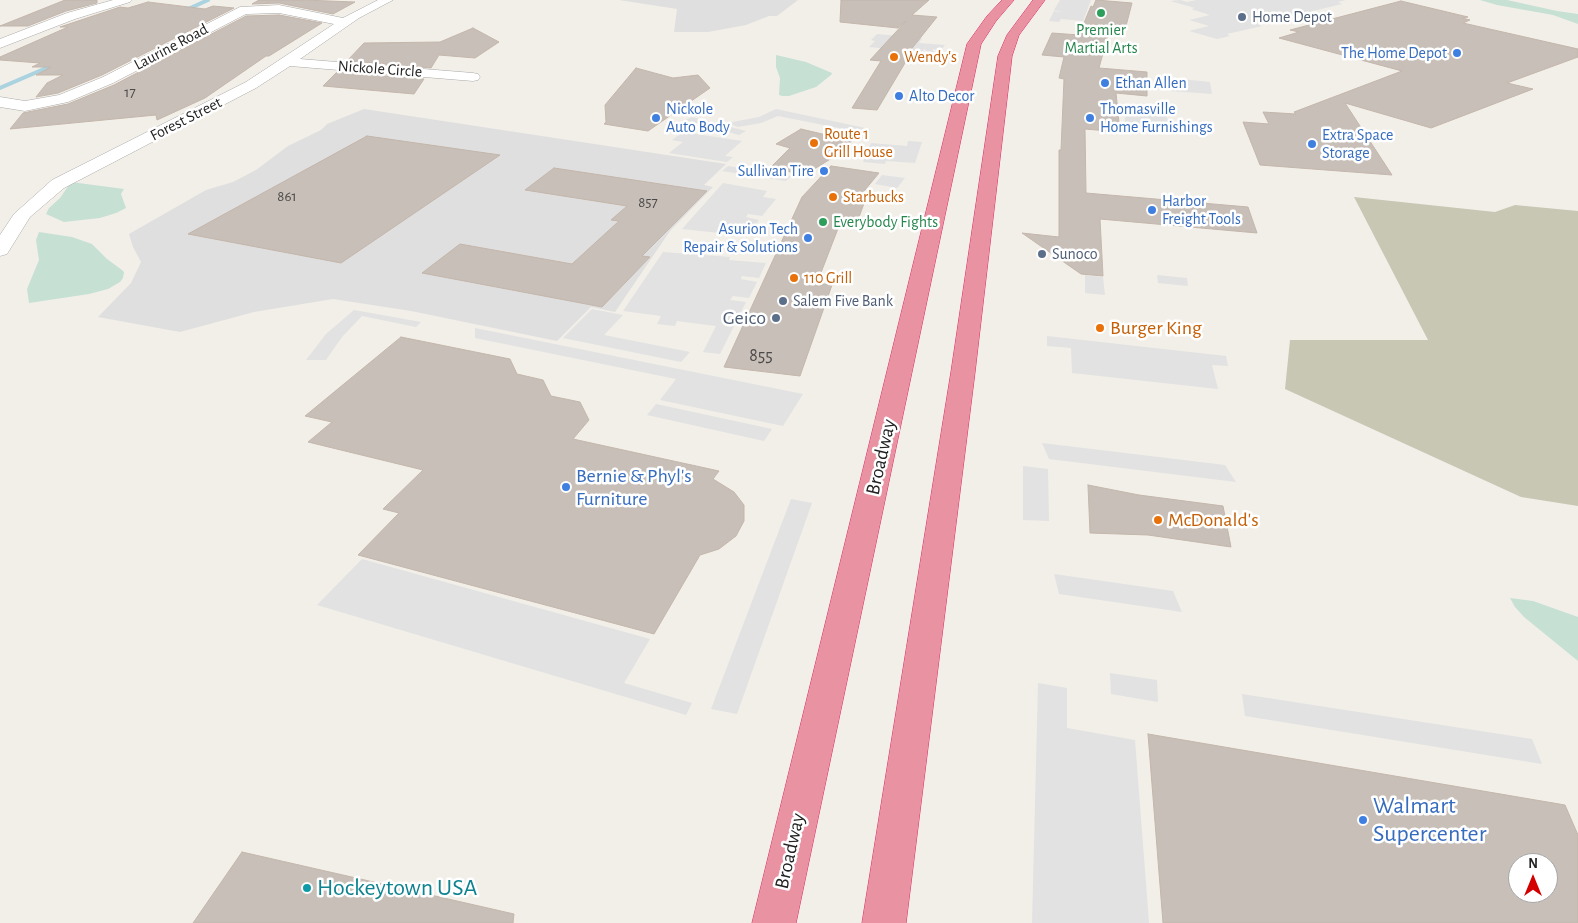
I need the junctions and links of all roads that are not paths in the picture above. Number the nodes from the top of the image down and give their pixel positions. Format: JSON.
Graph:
{"nodes":[{"id":1,"x":126,"y":0,"type":"edge"},
{"id":2,"x":387,"y":0,"type":"edge"},
{"id":3,"x":1008,"y":0,"type":"edge"},
{"id":4,"x":1039,"y":0,"type":"edge"},
{"id":5,"x":344,"y":22,"type":"junction"},
{"id":6,"x":0,"y":44,"type":"edge"},
{"id":7,"x":287,"y":62,"type":"junction"},
{"id":8,"x":472,"y":76,"type":"dead end"},
{"id":9,"x":0,"y":102,"type":"edge"},
{"id":10,"x":8,"y":225,"type":"edge"},
{"id":11,"x":0,"y":250,"type":"edge"},
{"id":12,"x":774,"y":923,"type":"edge"},
{"id":13,"x":884,"y":923,"type":"edge"}],
"edges":[{"from":1,"to":6,"type":"street"},
{"from":2,"to":5,"type":"street","name":"Forest Street"},
{"from":3,"to":12,"type":"highway","name":"Broadway"},
{"from":4,"to":13,"type":"highway"},
{"from":5,"to":7,"type":"street","name":"Forest Street"},
{"from":5,"to":9,"type":"street","name":"Laurine Road"},
{"from":7,"to":8,"type":"street","name":"Nickole Circle"},
{"from":7,"to":10,"type":"street","name":"Forest Street"},
{"from":10,"to":11,"type":"street","name":"Forest Street"}]}
